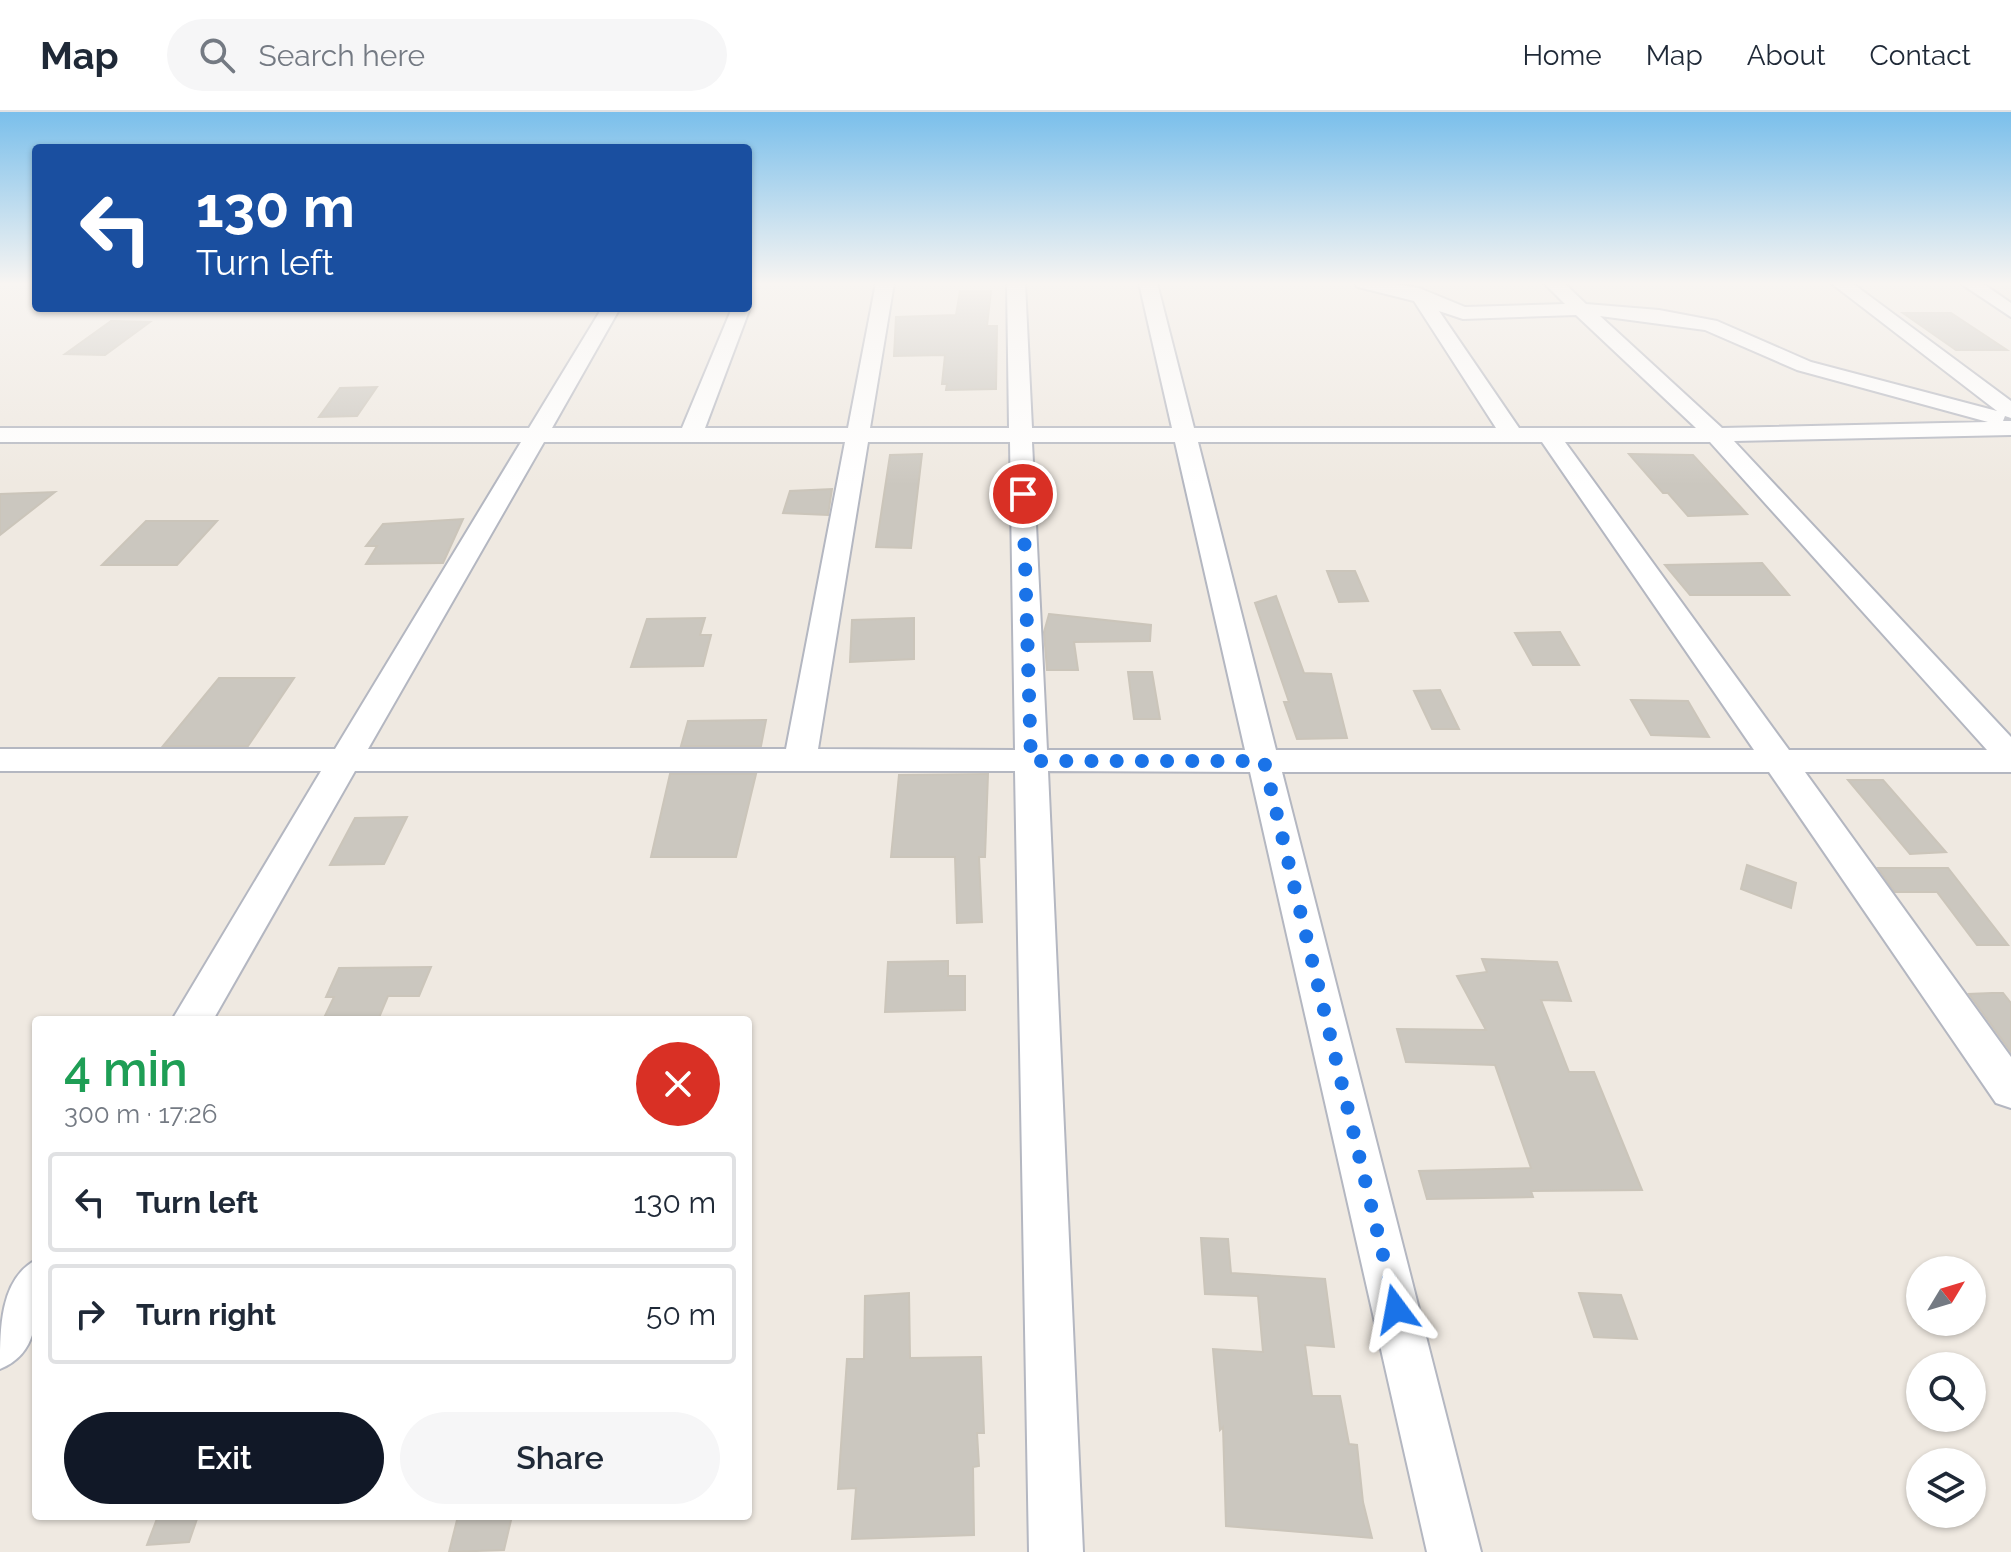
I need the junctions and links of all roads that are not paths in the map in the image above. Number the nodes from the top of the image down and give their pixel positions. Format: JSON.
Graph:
{"nodes":[{"id":1,"x":586,"y":350,"type":"edge"},
{"id":2,"x":724,"y":350,"type":"edge"},
{"id":3,"x":873,"y":350,"type":"edge"},
{"id":4,"x":1018,"y":350,"type":"edge"},
{"id":5,"x":1164,"y":350,"type":"edge"},
{"id":6,"x":1456,"y":350,"type":"edge"},
{"id":7,"x":1624,"y":350,"type":"edge"},
{"id":8,"x":1768,"y":350,"type":"edge"},
{"id":9,"x":1930,"y":350,"type":"edge"},
{"id":10,"x":2011,"y":411,"type":"edge"},
{"id":11,"x":2011,"y":422,"type":"edge"},
{"id":12,"x":2011,"y":428,"type":"edge"},
{"id":13,"x":0,"y":435,"type":"edge"},
{"id":14,"x":536,"y":435,"type":"junction"},
{"id":15,"x":691,"y":435,"type":"junction"},
{"id":16,"x":858,"y":435,"type":"junction"},
{"id":17,"x":1021,"y":435,"type":"junction"},
{"id":18,"x":1185,"y":435,"type":"junction"},
{"id":19,"x":1512,"y":435,"type":"junction"},
{"id":20,"x":1549,"y":435,"type":"junction"},
{"id":21,"x":1716,"y":435,"type":"junction"},
{"id":22,"x":2011,"y":759,"type":"edge"},
{"id":23,"x":0,"y":760,"type":"edge"},
{"id":24,"x":344,"y":761,"type":"junction"},
{"id":25,"x":800,"y":761,"type":"junction"},
{"id":26,"x":1031,"y":761,"type":"junction"},
{"id":27,"x":1264,"y":761,"type":"junction"},
{"id":28,"x":1779,"y":761,"type":"junction"},
{"id":29,"x":194,"y":1016,"type":"edge"},
{"id":30,"x":2011,"y":1090,"type":"edge"},
{"id":31,"x":32,"y":1291,"type":"edge"},
{"id":32,"x":0,"y":1345,"type":"edge"},
{"id":33,"x":1056,"y":1552,"type":"edge"},
{"id":34,"x":1454,"y":1552,"type":"edge"}],
"edges":[{"from":1,"to":14,"type":"street"},
{"from":2,"to":15,"type":"street"},
{"from":3,"to":16,"type":"street"},
{"from":4,"to":17,"type":"street"},
{"from":5,"to":18,"type":"street"},
{"from":6,"to":19,"type":"street"},
{"from":7,"to":21,"type":"street"},
{"from":8,"to":11,"type":"street"},
{"from":9,"to":10,"type":"street"},
{"from":12,"to":21,"type":"street"},
{"from":13,"to":14,"type":"street"},
{"from":14,"to":15,"type":"street"},
{"from":14,"to":24,"type":"street"},
{"from":15,"to":16,"type":"street"},
{"from":16,"to":17,"type":"street"},
{"from":16,"to":25,"type":"street"},
{"from":17,"to":18,"type":"street"},
{"from":17,"to":26,"type":"street"},
{"from":18,"to":19,"type":"street"},
{"from":18,"to":27,"type":"street"},
{"from":19,"to":20,"type":"street"},
{"from":20,"to":21,"type":"street"},
{"from":20,"to":28,"type":"street"},
{"from":21,"to":22,"type":"street"},
{"from":22,"to":28,"type":"street"},
{"from":23,"to":24,"type":"street"},
{"from":24,"to":25,"type":"street"},
{"from":24,"to":29,"type":"street"},
{"from":25,"to":26,"type":"street"},
{"from":26,"to":27,"type":"street"},
{"from":26,"to":33,"type":"street"},
{"from":27,"to":28,"type":"street"},
{"from":27,"to":34,"type":"street"},
{"from":28,"to":30,"type":"street"},
{"from":31,"to":32,"type":"street"}]}
